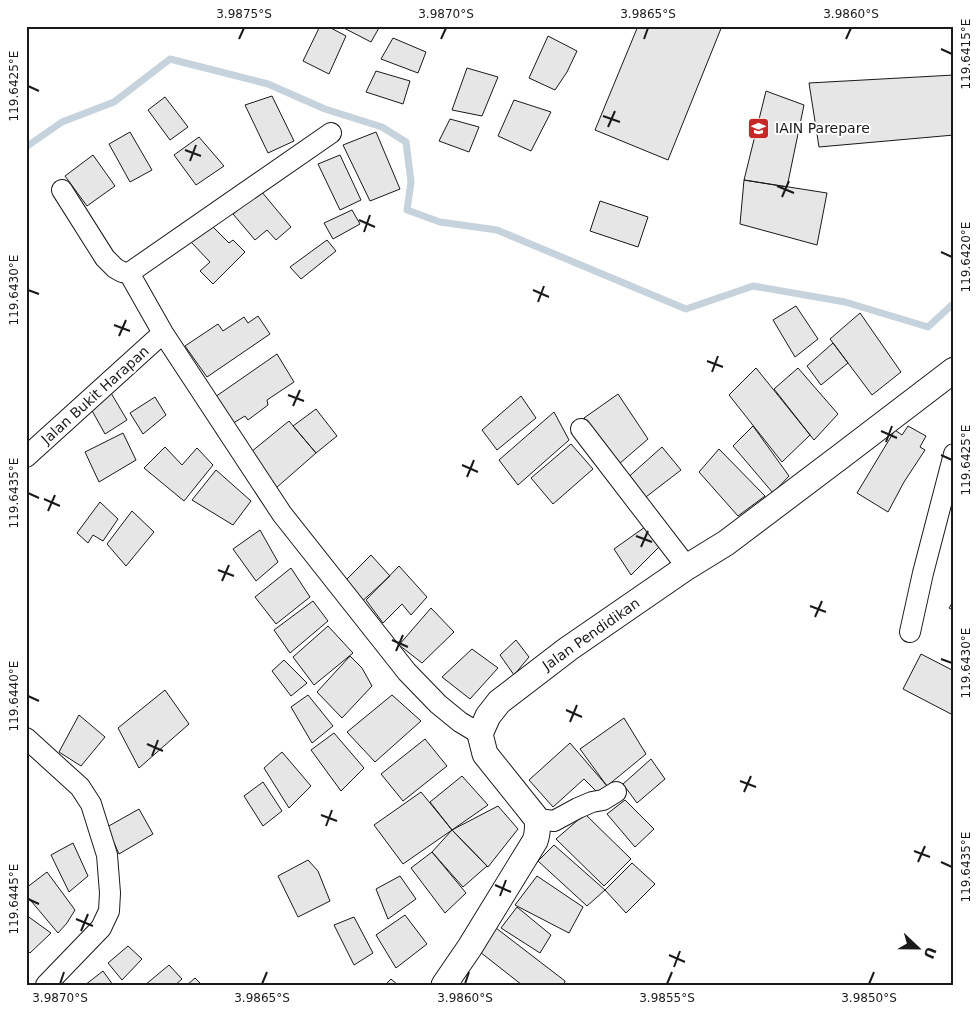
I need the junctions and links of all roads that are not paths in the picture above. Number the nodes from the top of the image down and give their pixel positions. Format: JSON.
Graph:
{"nodes":[{"id":1,"x":332,"y":133,"type":"dead end"},
{"id":2,"x":62,"y":190,"type":"dead end"},
{"id":3,"x":129,"y":273,"type":"junction"},
{"id":4,"x":163,"y":333,"type":"junction"},
{"id":5,"x":954,"y":370,"type":"edge"},
{"id":6,"x":581,"y":429,"type":"dead end"},
{"id":7,"x":954,"y":454,"type":"edge"},
{"id":8,"x":26,"y":457,"type":"edge"},
{"id":9,"x":687,"y":567,"type":"junction"},
{"id":10,"x":910,"y":632,"type":"dead end"},
{"id":11,"x":480,"y":734,"type":"junction"},
{"id":12,"x":31,"y":749,"type":"edge"},
{"id":13,"x":616,"y":792,"type":"dead end"},
{"id":14,"x":537,"y":819,"type":"junction"},
{"id":15,"x":46,"y":985,"type":"edge"},
{"id":16,"x":444,"y":985,"type":"edge"}],
"edges":[{"from":1,"to":3,"type":"street"},
{"from":2,"to":3,"type":"street"},
{"from":3,"to":4,"type":"street"},
{"from":4,"to":8,"type":"street","name":"Jalan Bukit Harapan"},
{"from":4,"to":11,"type":"street"},
{"from":5,"to":9,"type":"street","name":"Jalan Pendidikan"},
{"from":6,"to":9,"type":"street"},
{"from":7,"to":10,"type":"street"},
{"from":9,"to":11,"type":"street","name":"Jalan Pendidikan"},
{"from":11,"to":14,"type":"street"},
{"from":12,"to":15,"type":"street"},
{"from":13,"to":14,"type":"street"},
{"from":14,"to":16,"type":"street"}]}
